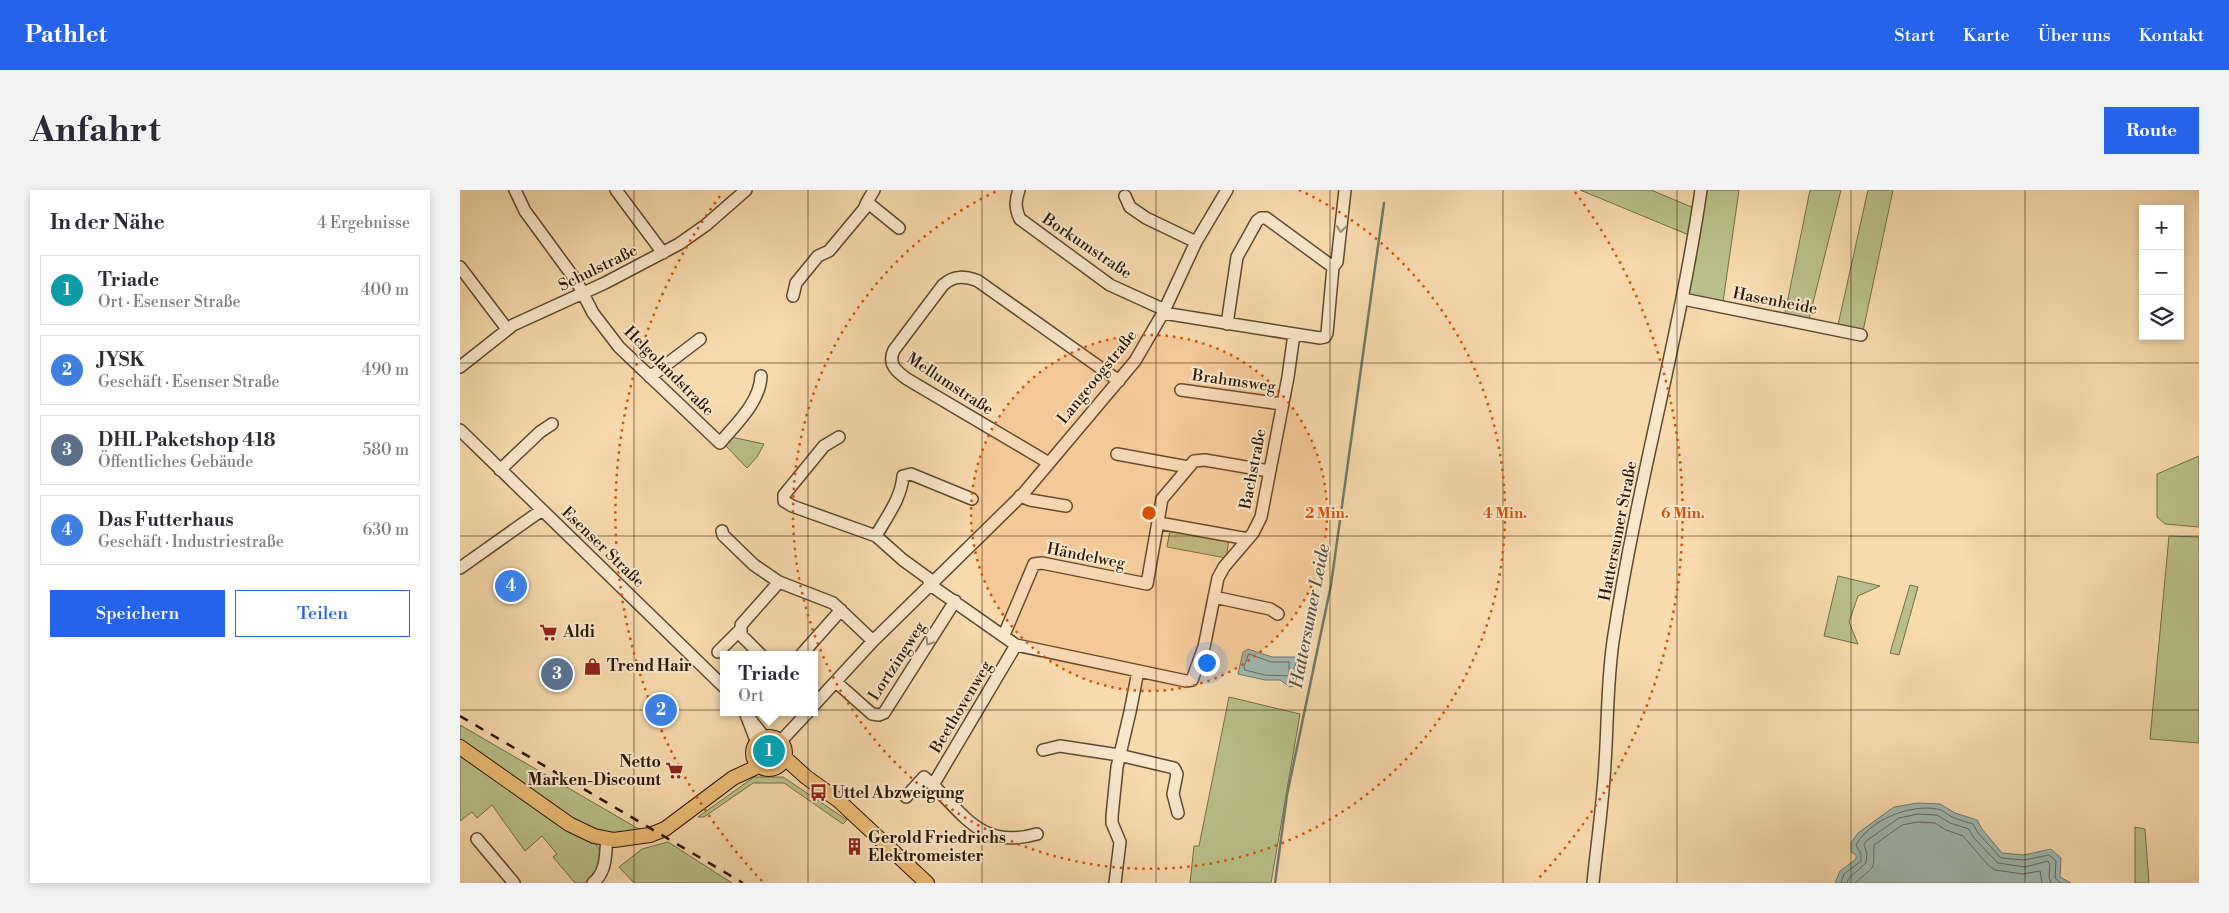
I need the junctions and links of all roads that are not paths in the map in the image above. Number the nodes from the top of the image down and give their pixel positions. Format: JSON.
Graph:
{"nodes":[{"id":1,"x":515,"y":190,"type":"edge"},
{"id":2,"x":616,"y":190,"type":"edge"},
{"id":3,"x":746,"y":190,"type":"edge"},
{"id":4,"x":874,"y":190,"type":"edge"},
{"id":5,"x":1019,"y":190,"type":"edge"},
{"id":6,"x":1227,"y":190,"type":"edge"},
{"id":7,"x":1345,"y":190,"type":"edge"},
{"id":8,"x":1701,"y":190,"type":"edge"},
{"id":9,"x":1125,"y":196,"type":"dead end"},
{"id":10,"x":867,"y":202,"type":"junction"},
{"id":11,"x":899,"y":228,"type":"dead end"},
{"id":12,"x":1196,"y":242,"type":"junction"},
{"id":13,"x":663,"y":253,"type":"junction"},
{"id":14,"x":460,"y":267,"type":"edge"},
{"id":15,"x":1333,"y":268,"type":"junction"},
{"id":16,"x":582,"y":294,"type":"junction"},
{"id":17,"x":793,"y":296,"type":"dead end"},
{"id":18,"x":1683,"y":299,"type":"junction"},
{"id":19,"x":1164,"y":312,"type":"junction"},
{"id":20,"x":1227,"y":324,"type":"junction"},
{"id":21,"x":508,"y":328,"type":"junction"},
{"id":22,"x":1294,"y":334,"type":"junction"},
{"id":23,"x":1861,"y":335,"type":"dead end"},
{"id":24,"x":700,"y":340,"type":"dead end"},
{"id":25,"x":460,"y":368,"type":"edge"},
{"id":26,"x":761,"y":376,"type":"dead end"},
{"id":27,"x":650,"y":377,"type":"junction"},
{"id":28,"x":1119,"y":380,"type":"junction"},
{"id":29,"x":1181,"y":390,"type":"dead end"},
{"id":30,"x":1282,"y":404,"type":"junction"},
{"id":31,"x":552,"y":424,"type":"dead end"},
{"id":32,"x":460,"y":430,"type":"edge"},
{"id":33,"x":839,"y":437,"type":"dead end"},
{"id":34,"x":1117,"y":454,"type":"dead end"},
{"id":35,"x":1049,"y":463,"type":"junction"},
{"id":36,"x":1188,"y":467,"type":"junction"},
{"id":37,"x":500,"y":470,"type":"junction"},
{"id":38,"x":1268,"y":471,"type":"junction"},
{"id":39,"x":1020,"y":496,"type":"junction"},
{"id":40,"x":972,"y":498,"type":"dead end"},
{"id":41,"x":1066,"y":506,"type":"dead end"},
{"id":42,"x":542,"y":510,"type":"junction"},
{"id":43,"x":1159,"y":523,"type":"junction"},
{"id":44,"x":722,"y":530,"type":"dead end"},
{"id":45,"x":876,"y":536,"type":"junction"},
{"id":46,"x":1248,"y":539,"type":"junction"},
{"id":47,"x":460,"y":568,"type":"edge"},
{"id":48,"x":779,"y":582,"type":"junction"},
{"id":49,"x":931,"y":583,"type":"junction"},
{"id":50,"x":1214,"y":597,"type":"junction"},
{"id":51,"x":955,"y":601,"type":"junction"},
{"id":52,"x":841,"y":610,"type":"junction"},
{"id":53,"x":1278,"y":614,"type":"dead end"},
{"id":54,"x":740,"y":630,"type":"junction"},
{"id":55,"x":1004,"y":635,"type":"junction"},
{"id":56,"x":873,"y":641,"type":"junction"},
{"id":57,"x":1016,"y":645,"type":"junction"},
{"id":58,"x":758,"y":651,"type":"edge"},
{"id":59,"x":805,"y":651,"type":"edge"},
{"id":60,"x":718,"y":652,"type":"dead end"},
{"id":61,"x":1138,"y":671,"type":"junction"},
{"id":62,"x":836,"y":682,"type":"junction"},
{"id":63,"x":720,"y":683,"type":"edge"},
{"id":64,"x":818,"y":701,"type":"edge"},
{"id":65,"x":747,"y":716,"type":"edge"},
{"id":66,"x":804,"y":716,"type":"edge"},
{"id":67,"x":761,"y":740,"type":"junction"},
{"id":68,"x":780,"y":742,"type":"junction"},
{"id":69,"x":460,"y":747,"type":"edge"},
{"id":70,"x":1043,"y":750,"type":"dead end"},
{"id":71,"x":1119,"y":755,"type":"junction"},
{"id":72,"x":756,"y":761,"type":"junction"},
{"id":73,"x":781,"y":761,"type":"junction"},
{"id":74,"x":933,"y":786,"type":"junction"},
{"id":75,"x":906,"y":797,"type":"dead end"},
{"id":76,"x":1178,"y":813,"type":"dead end"},
{"id":77,"x":1037,"y":834,"type":"dead end"},
{"id":78,"x":477,"y":839,"type":"dead end"},
{"id":79,"x":607,"y":839,"type":"junction"},
{"id":80,"x":514,"y":883,"type":"edge"},
{"id":81,"x":593,"y":883,"type":"edge"},
{"id":82,"x":926,"y":883,"type":"edge"},
{"id":83,"x":1115,"y":883,"type":"edge"},
{"id":84,"x":1593,"y":883,"type":"edge"}],
"edges":[{"from":1,"to":16,"type":"street","name":"Helgolandstraße"},
{"from":2,"to":13,"type":"street"},
{"from":3,"to":13,"type":"street","name":"Schulstraße"},
{"from":4,"to":10,"type":"street"},
{"from":5,"to":19,"type":"street","name":"Borkumstraße"},
{"from":6,"to":12,"type":"street","name":"Langeoogstraße"},
{"from":7,"to":15,"type":"street","one_way":true},
{"from":8,"to":18,"type":"street","name":"Hattersumer Straße"},
{"from":9,"to":12,"type":"street"},
{"from":10,"to":11,"type":"street"},
{"from":10,"to":17,"type":"street"},
{"from":12,"to":19,"type":"street","name":"Langeoogstraße"},
{"from":13,"to":16,"type":"street","name":"Schulstraße"},
{"from":14,"to":21,"type":"street"},
{"from":15,"to":20,"type":"street"},
{"from":15,"to":22,"type":"street"},
{"from":16,"to":21,"type":"street","name":"Schulstraße"},
{"from":16,"to":27,"type":"street","name":"Helgolandstraße"},
{"from":18,"to":23,"type":"street","name":"Hasenheide"},
{"from":18,"to":84,"type":"street","name":"Hattersumer Straße"},
{"from":19,"to":20,"type":"street"},
{"from":19,"to":28,"type":"street","name":"Langeoogstraße"},
{"from":20,"to":22,"type":"street"},
{"from":21,"to":25,"type":"street","name":"Schulstraße"},
{"from":22,"to":30,"type":"street","name":"Bachstraße"},
{"from":24,"to":27,"type":"street"},
{"from":26,"to":27,"type":"street","name":"Helgolandstraße"},
{"from":28,"to":35,"type":"street","name":"Langeoogstraße"},
{"from":28,"to":35,"type":"street","name":"Mellumstraße"},
{"from":29,"to":30,"type":"street","name":"Brahmsweg"},
{"from":30,"to":38,"type":"street","name":"Bachstraße"},
{"from":31,"to":37,"type":"street"},
{"from":32,"to":37,"type":"street","name":"Esenser Straße"},
{"from":33,"to":45,"type":"street"},
{"from":34,"to":36,"type":"street"},
{"from":35,"to":39,"type":"street","name":"Langeoogstraße"},
{"from":36,"to":38,"type":"street"},
{"from":36,"to":43,"type":"street","name":"Händelweg"},
{"from":37,"to":42,"type":"street","name":"Esenser Straße"},
{"from":38,"to":46,"type":"street","name":"Bachstraße"},
{"from":39,"to":41,"type":"street"},
{"from":39,"to":49,"type":"street","name":"Langeoogstraße"},
{"from":40,"to":45,"type":"street"},
{"from":42,"to":47,"type":"street"},
{"from":42,"to":63,"type":"street","name":"Esenser Straße"},
{"from":43,"to":46,"type":"street"},
{"from":43,"to":55,"type":"street","name":"Händelweg"},
{"from":44,"to":48,"type":"street"},
{"from":45,"to":49,"type":"street"},
{"from":46,"to":50,"type":"street","name":"Bachstraße"},
{"from":48,"to":52,"type":"street"},
{"from":48,"to":54,"type":"street"},
{"from":49,"to":51,"type":"street","name":"Bachstraße"},
{"from":49,"to":56,"type":"street","name":"Langeoogstraße"},
{"from":50,"to":53,"type":"street"},
{"from":50,"to":61,"type":"street","name":"Bachstraße"},
{"from":51,"to":55,"type":"street","name":"Bachstraße"},
{"from":51,"to":62,"type":"street","name":"Lortzingweg","one_way":true},
{"from":52,"to":56,"type":"street"},
{"from":52,"to":59,"type":"street"},
{"from":54,"to":58,"type":"street"},
{"from":54,"to":60,"type":"street"},
{"from":55,"to":57,"type":"street","name":"Bachstraße"},
{"from":56,"to":62,"type":"street","name":"Langeoogstraße"},
{"from":57,"to":61,"type":"street","name":"Bachstraße"},
{"from":57,"to":74,"type":"street","name":"Beethovenweg"},
{"from":61,"to":71,"type":"street"},
{"from":62,"to":64,"type":"street","name":"Langeoogstraße"},
{"from":65,"to":67,"type":"street"},
{"from":66,"to":68,"type":"street"},
{"from":67,"to":68,"type":"main road"},
{"from":67,"to":72,"type":"main road"},
{"from":68,"to":73,"type":"main road"},
{"from":69,"to":79,"type":"main road"},
{"from":70,"to":71,"type":"street"},
{"from":71,"to":76,"type":"street"},
{"from":71,"to":83,"type":"street"},
{"from":72,"to":73,"type":"main road"},
{"from":72,"to":79,"type":"main road"},
{"from":73,"to":82,"type":"main road"},
{"from":74,"to":75,"type":"street"},
{"from":74,"to":77,"type":"street"},
{"from":78,"to":80,"type":"street"},
{"from":79,"to":81,"type":"street"}]}
